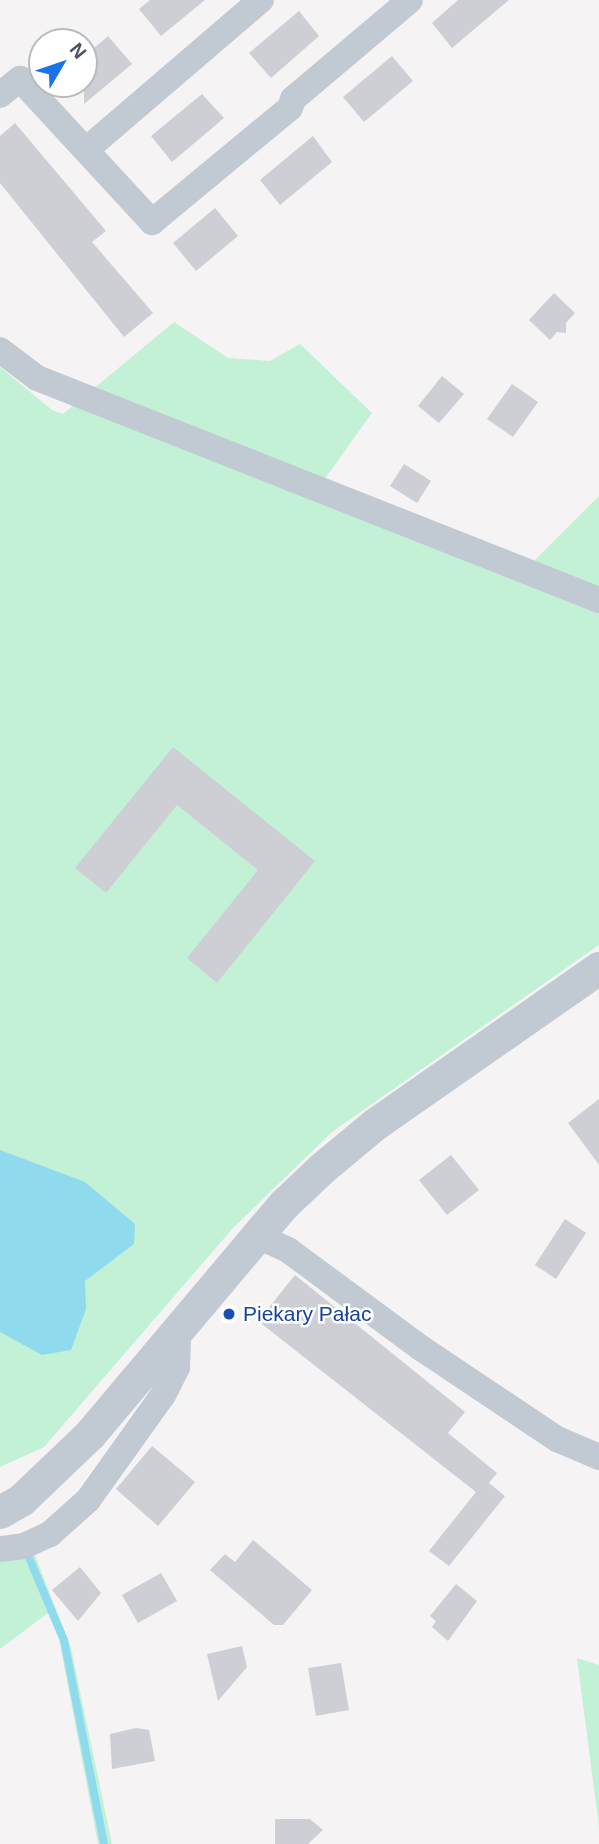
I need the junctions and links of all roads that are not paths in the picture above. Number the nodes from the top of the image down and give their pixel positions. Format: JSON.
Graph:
{"nodes":[{"id":1,"x":261,"y":0,"type":"edge"},
{"id":2,"x":410,"y":0,"type":"edge"},
{"id":3,"x":0,"y":95,"type":"edge"},
{"id":4,"x":87,"y":149,"type":"junction"},
{"id":5,"x":0,"y":350,"type":"edge"},
{"id":6,"x":599,"y":600,"type":"edge"},
{"id":7,"x":599,"y":968,"type":"edge"},
{"id":8,"x":258,"y":1236,"type":"junction"},
{"id":9,"x":178,"y":1332,"type":"junction"},
{"id":10,"x":599,"y":1457,"type":"edge"},
{"id":11,"x":0,"y":1512,"type":"edge"},
{"id":12,"x":0,"y":1549,"type":"edge"}],
"edges":[{"from":1,"to":4,"type":"street"},
{"from":2,"to":4,"type":"street"},
{"from":3,"to":4,"type":"street"},
{"from":5,"to":6,"type":"street"},
{"from":7,"to":8,"type":"street"},
{"from":8,"to":9,"type":"street"},
{"from":8,"to":10,"type":"street"},
{"from":9,"to":11,"type":"street"},
{"from":9,"to":12,"type":"street"}]}
